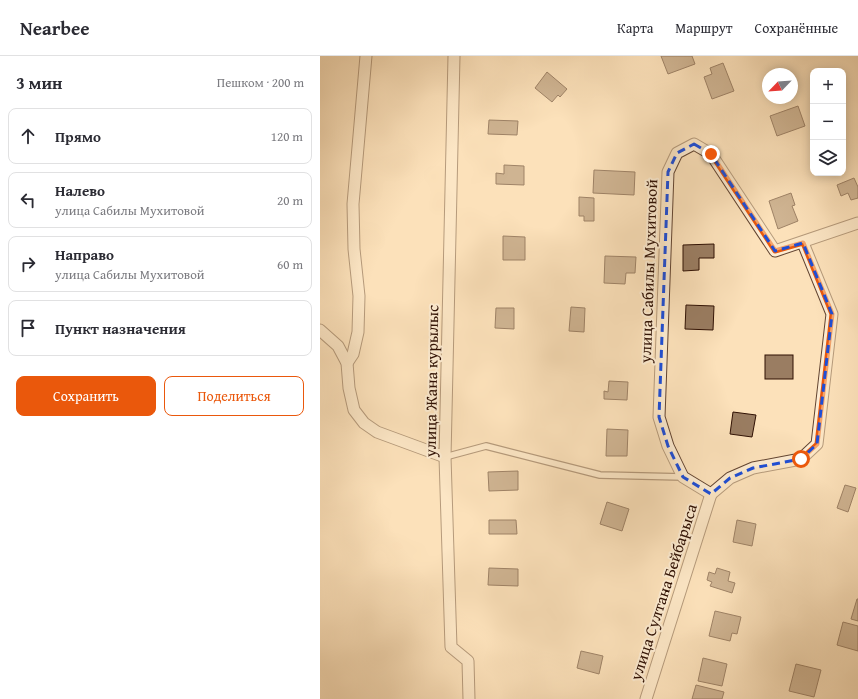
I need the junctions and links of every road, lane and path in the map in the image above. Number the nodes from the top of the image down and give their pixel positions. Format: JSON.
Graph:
{"nodes":[{"id":1,"x":366,"y":56,"type":"edge"},
{"id":2,"x":454,"y":56,"type":"edge"},
{"id":3,"x":858,"y":224,"type":"edge"},
{"id":4,"x":803,"y":243,"type":"junction"},
{"id":5,"x":320,"y":330,"type":"edge"},
{"id":6,"x":347,"y":363,"type":"junction"},
{"id":7,"x":445,"y":457,"type":"junction"},
{"id":8,"x":683,"y":477,"type":"junction"},
{"id":9,"x":711,"y":494,"type":"junction"},
{"id":10,"x":469,"y":699,"type":"edge"},
{"id":11,"x":646,"y":699,"type":"edge"}],
"edges":[{"from":1,"to":6,"type":"street"},
{"from":2,"to":7,"type":"street","name":"улица Жана курылыс"},
{"from":3,"to":4,"type":"street","name":"улица Сабилы Мухитовой"},
{"from":4,"to":8,"type":"street","name":"улица Сабилы Мухитовой"},
{"from":4,"to":9,"type":"street"},
{"from":5,"to":6,"type":"street"},
{"from":6,"to":7,"type":"street"},
{"from":7,"to":8,"type":"lane"},
{"from":7,"to":10,"type":"street","name":"улица Жана курылыс"},
{"from":8,"to":9,"type":"street"},
{"from":9,"to":11,"type":"street","name":"улица Султана Бейбарыса"}]}
